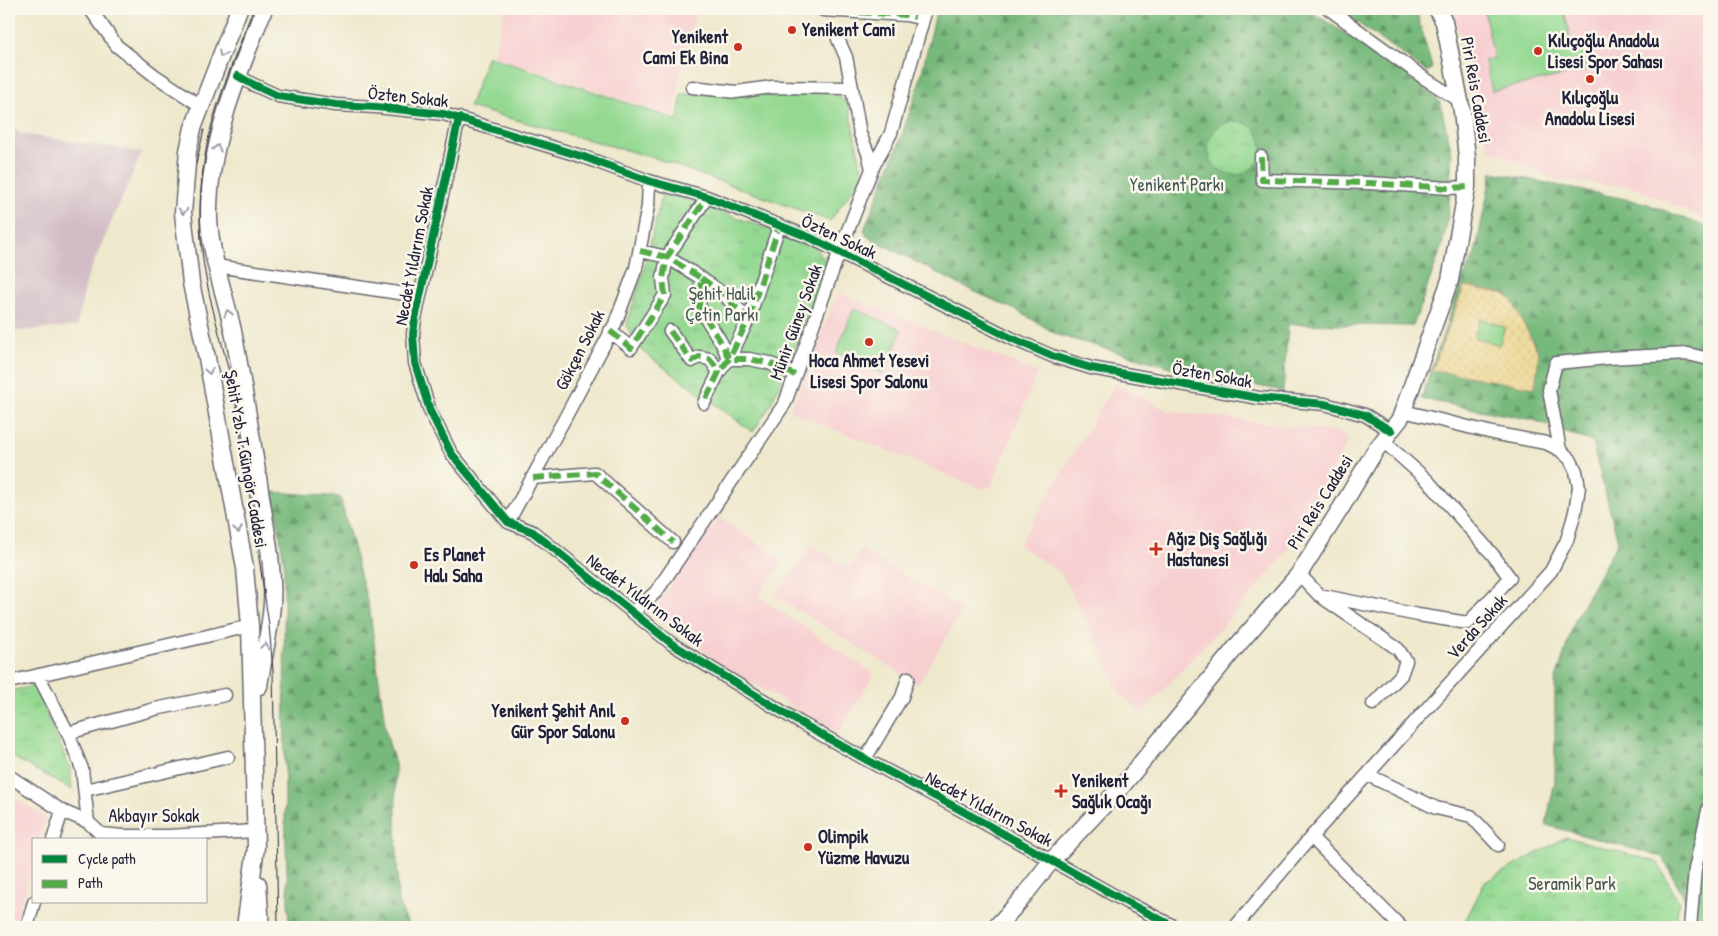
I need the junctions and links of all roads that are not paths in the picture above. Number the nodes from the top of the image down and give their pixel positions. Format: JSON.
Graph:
{"nodes":[{"id":1,"x":90,"y":9,"type":"edge"},
{"id":2,"x":239,"y":9,"type":"edge"},
{"id":3,"x":264,"y":9,"type":"edge"},
{"id":4,"x":926,"y":9,"type":"edge"},
{"id":5,"x":1329,"y":9,"type":"edge"},
{"id":6,"x":1437,"y":9,"type":"edge"},
{"id":7,"x":823,"y":10,"type":"dead end"},
{"id":8,"x":915,"y":17,"type":"dead end"},
{"id":9,"x":838,"y":39,"type":"dead end"},
{"id":10,"x":238,"y":76,"type":"junction"},
{"id":11,"x":692,"y":87,"type":"dead end"},
{"id":12,"x":852,"y":88,"type":"junction"},
{"id":13,"x":1460,"y":101,"type":"junction"},
{"id":14,"x":200,"y":106,"type":"junction"},
{"id":15,"x":459,"y":118,"type":"junction"},
{"id":16,"x":1261,"y":157,"type":"dead end"},
{"id":17,"x":872,"y":169,"type":"junction"},
{"id":18,"x":650,"y":181,"type":"junction"},
{"id":19,"x":1467,"y":187,"type":"junction"},
{"id":20,"x":707,"y":197,"type":"junction"},
{"id":21,"x":779,"y":226,"type":"junction"},
{"id":22,"x":640,"y":251,"type":"junction"},
{"id":23,"x":839,"y":253,"type":"junction"},
{"id":24,"x":667,"y":257,"type":"junction"},
{"id":25,"x":216,"y":266,"type":"junction"},
{"id":26,"x":701,"y":278,"type":"junction"},
{"id":27,"x":419,"y":296,"type":"junction"},
{"id":28,"x":749,"y":318,"type":"junction"},
{"id":29,"x":610,"y":331,"type":"junction"},
{"id":30,"x":670,"y":331,"type":"dead end"},
{"id":31,"x":729,"y":359,"type":"junction"},
{"id":32,"x":1709,"y":359,"type":"edge"},
{"id":33,"x":719,"y":372,"type":"junction"},
{"id":34,"x":795,"y":375,"type":"junction"},
{"id":35,"x":704,"y":403,"type":"dead end"},
{"id":36,"x":1403,"y":411,"type":"junction"},
{"id":37,"x":1387,"y":436,"type":"junction"},
{"id":38,"x":1560,"y":450,"type":"junction"},
{"id":39,"x":533,"y":478,"type":"junction"},
{"id":40,"x":508,"y":522,"type":"junction"},
{"id":41,"x":673,"y":542,"type":"dead end"},
{"id":42,"x":1299,"y":574,"type":"junction"},
{"id":43,"x":1319,"y":595,"type":"junction"},
{"id":44,"x":633,"y":612,"type":"junction"},
{"id":45,"x":250,"y":626,"type":"junction"},
{"id":46,"x":38,"y":675,"type":"junction"},
{"id":47,"x":908,"y":678,"type":"dead end"},
{"id":48,"x":9,"y":682,"type":"edge"},
{"id":49,"x":225,"y":695,"type":"dead end"},
{"id":50,"x":1373,"y":704,"type":"dead end"},
{"id":51,"x":252,"y":729,"type":"junction"},
{"id":52,"x":68,"y":733,"type":"junction"},
{"id":53,"x":228,"y":757,"type":"dead end"},
{"id":54,"x":865,"y":759,"type":"junction"},
{"id":55,"x":1368,"y":775,"type":"junction"},
{"id":56,"x":9,"y":776,"type":"edge"},
{"id":57,"x":85,"y":790,"type":"junction"},
{"id":58,"x":1709,"y":806,"type":"edge"},
{"id":59,"x":62,"y":811,"type":"junction"},
{"id":60,"x":88,"y":822,"type":"junction"},
{"id":61,"x":1311,"y":837,"type":"junction"},
{"id":62,"x":54,"y":838,"type":"edge"},
{"id":63,"x":256,"y":839,"type":"junction"},
{"id":64,"x":1498,"y":845,"type":"dead end"},
{"id":65,"x":1052,"y":860,"type":"junction"},
{"id":66,"x":33,"y":904,"type":"edge"},
{"id":67,"x":26,"y":927,"type":"edge"},
{"id":68,"x":245,"y":927,"type":"edge"},
{"id":69,"x":261,"y":927,"type":"edge"},
{"id":70,"x":996,"y":927,"type":"edge"},
{"id":71,"x":1175,"y":927,"type":"edge"},
{"id":72,"x":1235,"y":927,"type":"edge"},
{"id":73,"x":1401,"y":927,"type":"edge"},
{"id":74,"x":1690,"y":927,"type":"edge"}],
"edges":[{"from":1,"to":14,"type":"street"},
{"from":2,"to":14,"type":"main road","name":"Şehit Yzb. T.Güngör Caddesi","one_way":true},
{"from":3,"to":10,"type":"main road"},
{"from":4,"to":17,"type":"street","name":"Münir Güney Sokak"},
{"from":5,"to":13,"type":"street"},
{"from":6,"to":13,"type":"main road","name":"Piri Reis Caddesi"},
{"from":7,"to":8,"type":"street"},
{"from":9,"to":12,"type":"street"},
{"from":10,"to":15,"type":"street","name":"Özten Sokak"},
{"from":25,"to":10,"type":"main road","one_way":true},
{"from":11,"to":12,"type":"street"},
{"from":12,"to":17,"type":"street"},
{"from":13,"to":19,"type":"main road","name":"Piri Reis Caddesi"},
{"from":14,"to":45,"type":"main road","name":"Şehit Yzb. T.Güngör Caddesi","one_way":true},
{"from":15,"to":18,"type":"street","name":"Özten Sokak"},
{"from":15,"to":27,"type":"street","name":"Necdet Yıldırım Sokak"},
{"from":16,"to":19,"type":"street"},
{"from":17,"to":23,"type":"street","name":"Münir Güney Sokak"},
{"from":18,"to":20,"type":"street","name":"Özten Sokak"},
{"from":18,"to":22,"type":"street","name":"Gökçen Sokak"},
{"from":19,"to":36,"type":"main road","name":"Piri Reis Caddesi"},
{"from":20,"to":21,"type":"street","name":"Özten Sokak"},
{"from":20,"to":24,"type":"street"},
{"from":21,"to":23,"type":"street","name":"Özten Sokak"},
{"from":21,"to":28,"type":"street"},
{"from":22,"to":24,"type":"street"},
{"from":22,"to":29,"type":"street","name":"Gökçen Sokak"},
{"from":23,"to":34,"type":"street","name":"Münir Güney Sokak"},
{"from":23,"to":37,"type":"street","name":"Özten Sokak"},
{"from":24,"to":26,"type":"street"},
{"from":24,"to":29,"type":"street"},
{"from":25,"to":27,"type":"street"},
{"from":51,"to":25,"type":"main road","one_way":true},
{"from":26,"to":28,"type":"street"},
{"from":26,"to":31,"type":"street"},
{"from":27,"to":40,"type":"street","name":"Necdet Yıldırım Sokak"},
{"from":28,"to":31,"type":"street"},
{"from":29,"to":39,"type":"street","name":"Gökçen Sokak"},
{"from":30,"to":33,"type":"street"},
{"from":31,"to":33,"type":"street"},
{"from":31,"to":34,"type":"street"},
{"from":32,"to":38,"type":"street"},
{"from":33,"to":35,"type":"street"},
{"from":34,"to":44,"type":"street","name":"Münir Güney Sokak"},
{"from":36,"to":37,"type":"main road","name":"Piri Reis Caddesi"},
{"from":36,"to":38,"type":"street"},
{"from":37,"to":42,"type":"main road","name":"Piri Reis Caddesi"},
{"from":37,"to":43,"type":"street","name":"Özten Sokak"},
{"from":38,"to":55,"type":"street","name":"Verda Sokak"},
{"from":39,"to":40,"type":"street","name":"Gökçen Sokak"},
{"from":39,"to":41,"type":"street"},
{"from":40,"to":44,"type":"street","name":"Necdet Yıldırım Sokak"},
{"from":42,"to":43,"type":"street"},
{"from":42,"to":65,"type":"main road","name":"Piri Reis Caddesi"},
{"from":43,"to":50,"type":"street"},
{"from":44,"to":54,"type":"street","name":"Necdet Yıldırım Sokak"},
{"from":45,"to":46,"type":"street"},
{"from":45,"to":51,"type":"main road","name":"Şehit Yzb. T.Güngör Caddesi"},
{"from":46,"to":48,"type":"street"},
{"from":46,"to":52,"type":"street"},
{"from":47,"to":54,"type":"street"},
{"from":49,"to":52,"type":"street"},
{"from":51,"to":63,"type":"main road","name":"Şehit Yzb. T.Güngör Caddesi"},
{"from":52,"to":57,"type":"street"},
{"from":53,"to":57,"type":"street"},
{"from":54,"to":65,"type":"street","name":"Necdet Yıldırım Sokak"},
{"from":55,"to":61,"type":"street","name":"Verda Sokak"},
{"from":55,"to":64,"type":"street"},
{"from":56,"to":59,"type":"street","name":"Akbayır Sokak"},
{"from":57,"to":60,"type":"street"},
{"from":58,"to":74,"type":"street"},
{"from":59,"to":60,"type":"street","name":"Akbayır Sokak"},
{"from":59,"to":62,"type":"street"},
{"from":60,"to":63,"type":"street","name":"Akbayır Sokak"},
{"from":61,"to":72,"type":"street","name":"Verda Sokak"},
{"from":61,"to":73,"type":"street"},
{"from":63,"to":68,"type":"main road","name":"Şehit Yzb. T.Güngör Caddesi"},
{"from":63,"to":69,"type":"main road"},
{"from":65,"to":70,"type":"main road","name":"Piri Reis Caddesi"},
{"from":65,"to":71,"type":"street","name":"Necdet Yıldırım Sokak"},
{"from":66,"to":67,"type":"street"}]}
